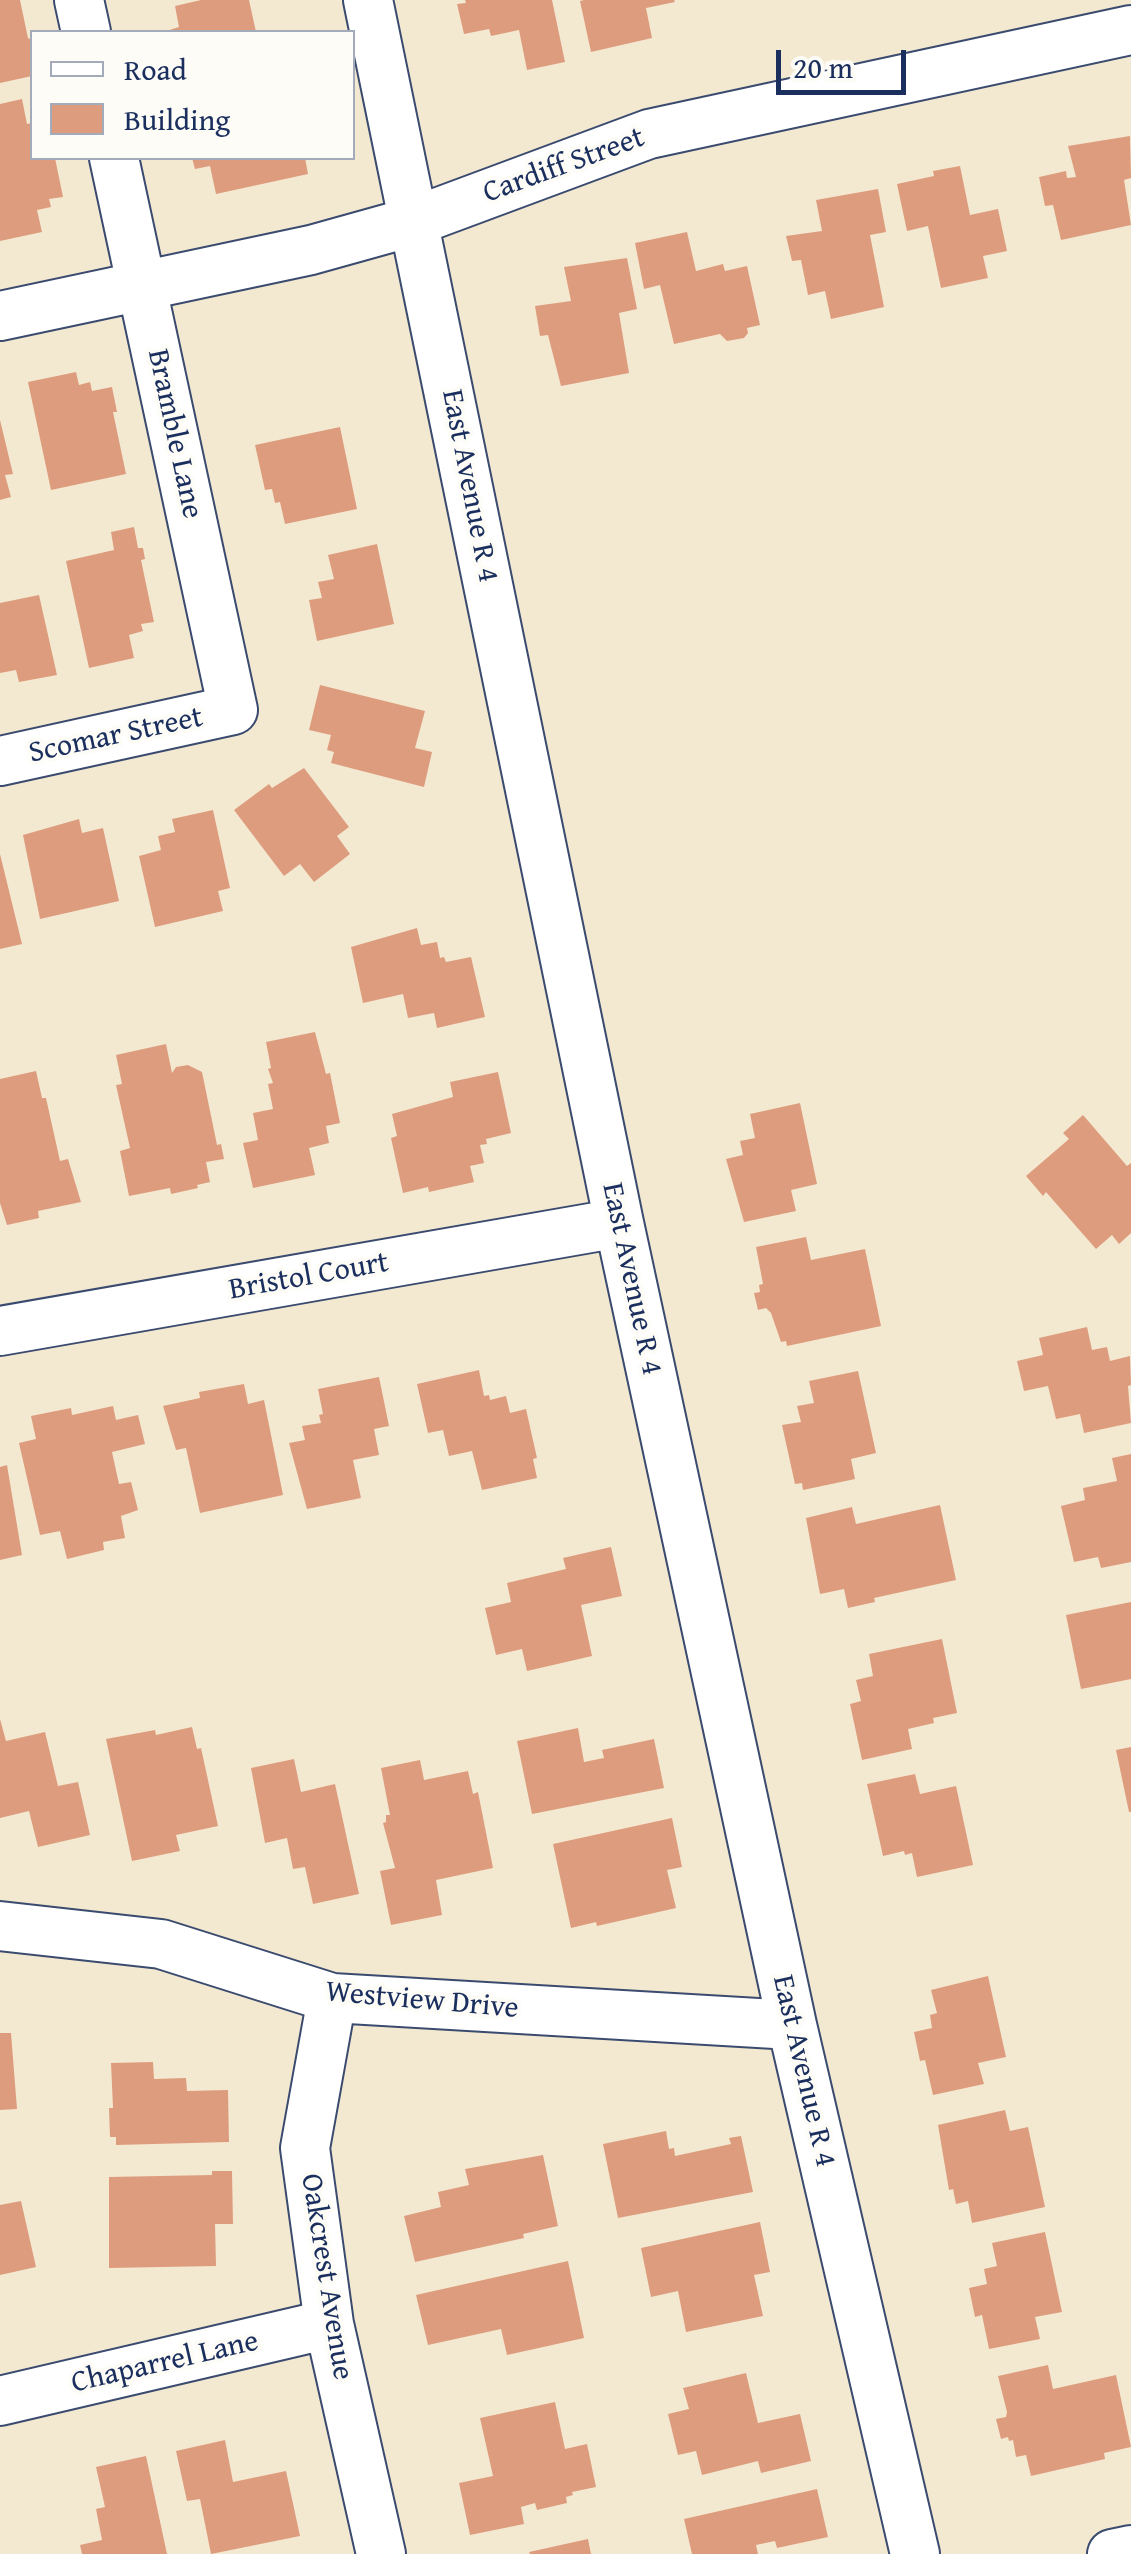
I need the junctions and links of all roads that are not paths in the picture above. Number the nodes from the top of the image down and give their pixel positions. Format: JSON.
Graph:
{"nodes":[{"id":1,"x":79,"y":0,"type":"edge"},
{"id":2,"x":368,"y":0,"type":"edge"},
{"id":3,"x":86,"y":30,"type":"edge"},
{"id":4,"x":1131,"y":30,"type":"edge"},
{"id":5,"x":114,"y":160,"type":"edge"},
{"id":6,"x":415,"y":222,"type":"junction"},
{"id":7,"x":142,"y":284,"type":"junction"},
{"id":8,"x":0,"y":316,"type":"edge"},
{"id":9,"x":233,"y":710,"type":"joint"},
{"id":10,"x":0,"y":762,"type":"edge"},
{"id":11,"x":618,"y":1223,"type":"junction"},
{"id":12,"x":0,"y":1330,"type":"edge"},
{"id":13,"x":0,"y":1926,"type":"edge"},
{"id":14,"x":332,"y":1998,"type":"junction"},
{"id":15,"x":792,"y":2024,"type":"junction"},
{"id":16,"x":330,"y":2324,"type":"junction"},
{"id":17,"x":0,"y":2401,"type":"edge"},
{"id":18,"x":1131,"y":2550,"type":"edge"},
{"id":19,"x":381,"y":2554,"type":"edge"},
{"id":20,"x":916,"y":2554,"type":"edge"},
{"id":21,"x":1112,"y":2554,"type":"edge"}],
"edges":[{"from":1,"to":3,"type":"street"},
{"from":2,"to":6,"type":"street","name":"East Avenue R 4"},
{"from":4,"to":6,"type":"street","name":"Cardiff Street"},
{"from":5,"to":7,"type":"street","name":"Bramble Lane"},
{"from":6,"to":7,"type":"street","name":"Cardiff Street"},
{"from":6,"to":11,"type":"street","name":"East Avenue R 4"},
{"from":7,"to":8,"type":"street","name":"Cardiff Street"},
{"from":7,"to":9,"type":"street","name":"Bramble Lane"},
{"from":9,"to":10,"type":"street","name":"Scomar Street"},
{"from":11,"to":12,"type":"street","name":"Bristol Court"},
{"from":11,"to":15,"type":"street","name":"East Avenue R 4"},
{"from":13,"to":14,"type":"street","name":"Westview Drive"},
{"from":14,"to":15,"type":"street","name":"Westview Drive"},
{"from":14,"to":16,"type":"street","name":"Oakcrest Avenue"},
{"from":15,"to":20,"type":"street","name":"East Avenue R 4"},
{"from":16,"to":17,"type":"street","name":"Chaparrel Lane"},
{"from":16,"to":19,"type":"street","name":"Oakcrest Avenue"},
{"from":18,"to":21,"type":"street"}]}
